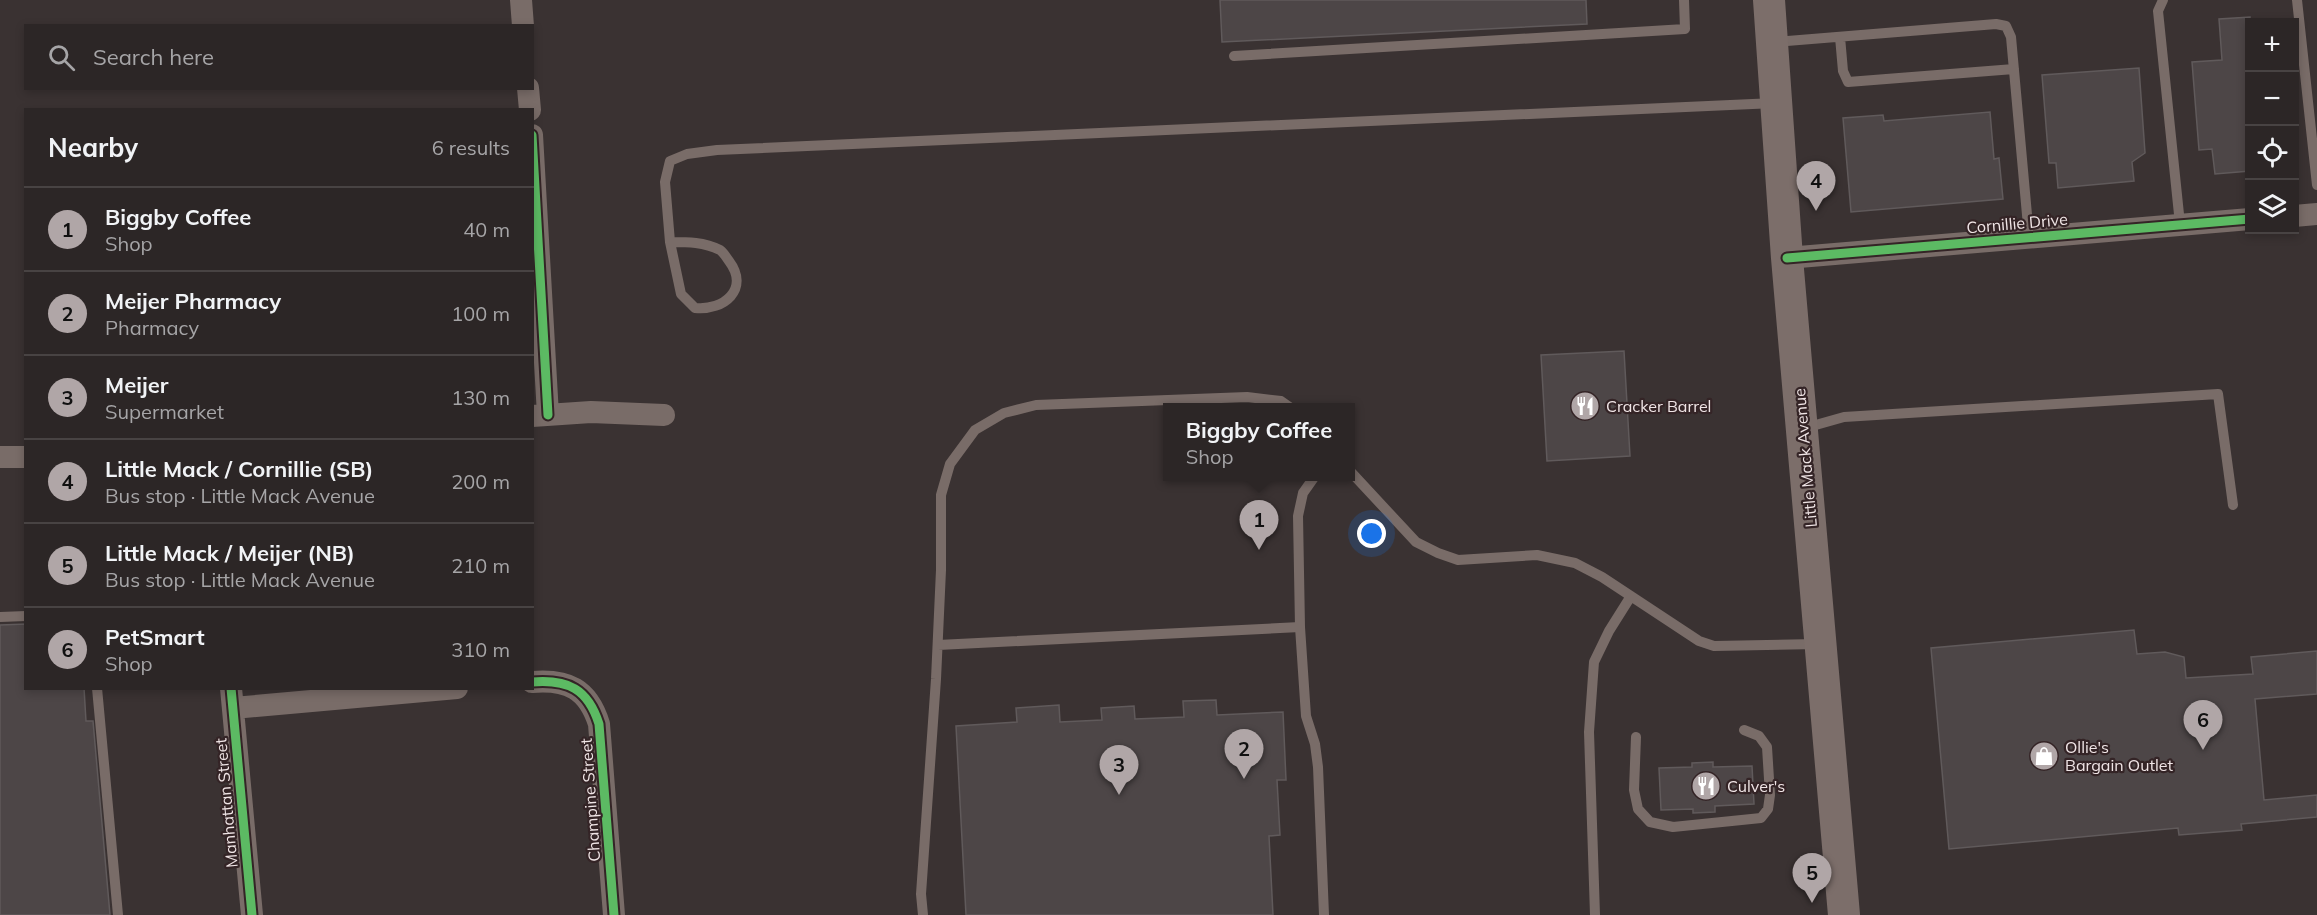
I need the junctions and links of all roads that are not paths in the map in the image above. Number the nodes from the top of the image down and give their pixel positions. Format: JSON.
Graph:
{"nodes":[{"id":1,"x":521,"y":0,"type":"edge"},
{"id":2,"x":1684,"y":0,"type":"edge"},
{"id":3,"x":1769,"y":0,"type":"edge"},
{"id":4,"x":2163,"y":0,"type":"edge"},
{"id":5,"x":2297,"y":0,"type":"edge"},
{"id":6,"x":523,"y":24,"type":"edge"},
{"id":7,"x":1840,"y":36,"type":"junction"},
{"id":8,"x":1771,"y":42,"type":"junction"},
{"id":9,"x":1234,"y":56,"type":"dead end"},
{"id":10,"x":2014,"y":69,"type":"junction"},
{"id":11,"x":528,"y":90,"type":"edge"},
{"id":12,"x":1775,"y":103,"type":"junction"},
{"id":13,"x":530,"y":108,"type":"edge"},
{"id":14,"x":534,"y":177,"type":"edge"},
{"id":15,"x":2317,"y":185,"type":"edge"},
{"id":16,"x":2317,"y":214,"type":"edge"},
{"id":17,"x":2299,"y":216,"type":"edge"},
{"id":18,"x":2245,"y":219,"type":"edge"},
{"id":19,"x":2180,"y":224,"type":"junction"},
{"id":20,"x":2029,"y":237,"type":"junction"},
{"id":21,"x":670,"y":242,"type":"junction"},
{"id":22,"x":1787,"y":258,"type":"junction"},
{"id":23,"x":1284,"y":403,"type":"edge"},
{"id":24,"x":540,"y":415,"type":"edge"},
{"id":25,"x":664,"y":416,"type":"dead end"},
{"id":26,"x":1802,"y":429,"type":"junction"},
{"id":27,"x":0,"y":457,"type":"edge"},
{"id":28,"x":24,"y":457,"type":"edge"},
{"id":29,"x":1355,"y":476,"type":"edge"},
{"id":30,"x":1312,"y":481,"type":"edge"},
{"id":31,"x":2233,"y":505,"type":"dead end"},
{"id":32,"x":1631,"y":596,"type":"junction"},
{"id":33,"x":24,"y":616,"type":"edge"},
{"id":34,"x":0,"y":617,"type":"edge"},
{"id":35,"x":1300,"y":627,"type":"junction"},
{"id":36,"x":1820,"y":644,"type":"junction"},
{"id":37,"x":938,"y":645,"type":"junction"},
{"id":38,"x":534,"y":682,"type":"edge"},
{"id":39,"x":98,"y":690,"type":"edge"},
{"id":40,"x":412,"y":690,"type":"edge"},
{"id":41,"x":232,"y":698,"type":"edge"},
{"id":42,"x":1744,"y":730,"type":"dead end"},
{"id":43,"x":1636,"y":737,"type":"dead end"},
{"id":44,"x":118,"y":915,"type":"edge"},
{"id":45,"x":252,"y":915,"type":"edge"},
{"id":46,"x":614,"y":915,"type":"edge"},
{"id":47,"x":923,"y":915,"type":"edge"},
{"id":48,"x":1324,"y":915,"type":"edge"},
{"id":49,"x":1594,"y":915,"type":"edge"},
{"id":50,"x":1844,"y":915,"type":"edge"}],
"edges":[{"from":1,"to":6,"type":"street"},
{"from":2,"to":9,"type":"lane"},
{"from":3,"to":8,"type":"main road","name":"Little Mack Avenue"},
{"from":4,"to":19,"type":"lane"},
{"from":5,"to":15,"type":"lane"},
{"from":7,"to":8,"type":"lane"},
{"from":7,"to":10,"type":"lane"},
{"from":7,"to":10,"type":"lane"},
{"from":8,"to":12,"type":"main road","name":"Little Mack Avenue"},
{"from":10,"to":20,"type":"lane"},
{"from":11,"to":13,"type":"street"},
{"from":12,"to":21,"type":"lane"},
{"from":12,"to":22,"type":"main road","name":"Little Mack Avenue"},
{"from":14,"to":24,"type":"street"},
{"from":16,"to":17,"type":"street"},
{"from":18,"to":19,"type":"street","name":"Cornillie Drive"},
{"from":19,"to":20,"type":"street","name":"Cornillie Drive"},
{"from":20,"to":22,"type":"street","name":"Cornillie Drive"},
{"from":21,"to":21,"type":"lane"},
{"from":22,"to":26,"type":"main road","name":"Little Mack Avenue"},
{"from":23,"to":37,"type":"lane"},
{"from":24,"to":25,"type":"street"},
{"from":26,"to":31,"type":"lane"},
{"from":26,"to":36,"type":"main road","name":"Little Mack Avenue"},
{"from":27,"to":28,"type":"street"},
{"from":29,"to":32,"type":"lane"},
{"from":30,"to":35,"type":"lane"},
{"from":32,"to":36,"type":"lane"},
{"from":32,"to":49,"type":"lane"},
{"from":33,"to":34,"type":"lane"},
{"from":35,"to":37,"type":"lane"},
{"from":35,"to":48,"type":"lane"},
{"from":36,"to":50,"type":"main road","name":"Little Mack Avenue"},
{"from":37,"to":47,"type":"lane"},
{"from":38,"to":46,"type":"street","name":"Champine Street"},
{"from":39,"to":44,"type":"lane"},
{"from":40,"to":41,"type":"street"},
{"from":41,"to":45,"type":"street","name":"Manhattan Street"},
{"from":42,"to":43,"type":"lane"}]}
